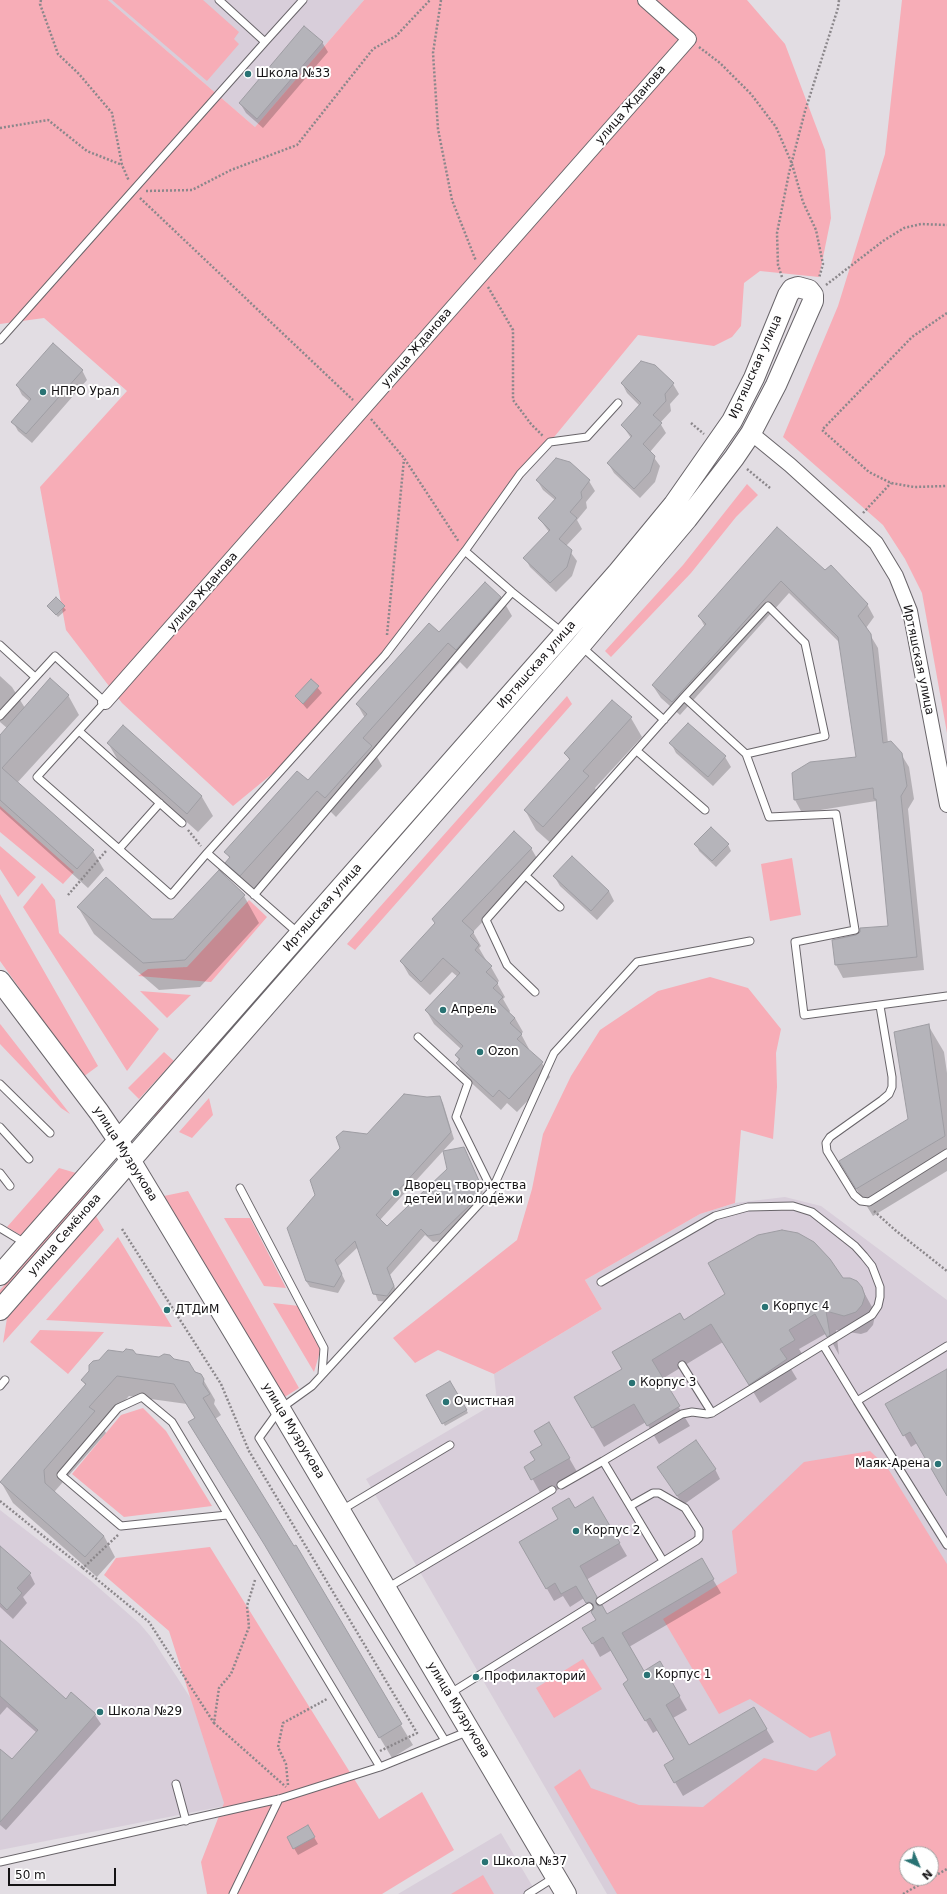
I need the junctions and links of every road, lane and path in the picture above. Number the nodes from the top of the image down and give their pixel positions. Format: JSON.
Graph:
{"nodes":[{"id":1,"x":41,"y":0,"type":"edge"},
{"id":2,"x":219,"y":0,"type":"edge"},
{"id":3,"x":303,"y":0,"type":"edge"},
{"id":4,"x":430,"y":0,"type":"edge"},
{"id":5,"x":441,"y":0,"type":"edge"},
{"id":6,"x":644,"y":0,"type":"edge"},
{"id":7,"x":839,"y":0,"type":"edge"},
{"id":8,"x":689,"y":40,"type":"junction"},
{"id":9,"x":265,"y":42,"type":"junction"},
{"id":10,"x":0,"y":128,"type":"edge"},
{"id":11,"x":792,"y":164,"type":"junction"},
{"id":12,"x":122,"y":165,"type":"junction"},
{"id":13,"x":132,"y":191,"type":"junction"},
{"id":14,"x":947,"y":225,"type":"edge"},
{"id":15,"x":482,"y":275,"type":"junction"},
{"id":16,"x":788,"y":295,"type":"junction"},
{"id":17,"x":813,"y":295,"type":"junction"},
{"id":18,"x":947,"y":313,"type":"edge"},
{"id":19,"x":0,"y":340,"type":"edge"},
{"id":20,"x":618,"y":403,"type":"dead end"},
{"id":21,"x":363,"y":410,"type":"junction"},
{"id":22,"x":732,"y":421,"type":"junction"},
{"id":23,"x":751,"y":433,"type":"junction"},
{"id":24,"x":550,"y":442,"type":"junction"},
{"id":25,"x":404,"y":458,"type":"junction"},
{"id":26,"x":891,"y":483,"type":"junction"},
{"id":27,"x":947,"y":486,"type":"edge"},
{"id":28,"x":854,"y":522,"type":"junction"},
{"id":29,"x":464,"y":551,"type":"junction"},
{"id":30,"x":512,"y":592,"type":"junction"},
{"id":31,"x":573,"y":640,"type":"junction"},
{"id":32,"x":0,"y":645,"type":"edge"},
{"id":33,"x":385,"y":655,"type":"junction"},
{"id":34,"x":35,"y":677,"type":"junction"},
{"id":35,"x":684,"y":697,"type":"junction"},
{"id":36,"x":106,"y":702,"type":"junction"},
{"id":37,"x":0,"y":716,"type":"edge"},
{"id":38,"x":664,"y":720,"type":"junction"},
{"id":39,"x":79,"y":731,"type":"junction"},
{"id":40,"x":637,"y":751,"type":"junction"},
{"id":41,"x":746,"y":754,"type":"junction"},
{"id":42,"x":160,"y":803,"type":"junction"},
{"id":43,"x":947,"y":805,"type":"edge"},
{"id":44,"x":705,"y":810,"type":"dead end"},
{"id":45,"x":182,"y":823,"type":"joint"},
{"id":46,"x":112,"y":844,"type":"junction"},
{"id":47,"x":119,"y":849,"type":"junction"},
{"id":48,"x":207,"y":853,"type":"junction"},
{"id":49,"x":526,"y":876,"type":"junction"},
{"id":50,"x":68,"y":895,"type":"dead end"},
{"id":51,"x":254,"y":895,"type":"junction"},
{"id":52,"x":560,"y":907,"type":"dead end"},
{"id":53,"x":300,"y":934,"type":"junction"},
{"id":54,"x":750,"y":941,"type":"dead end"},
{"id":55,"x":316,"y":948,"type":"junction"},
{"id":56,"x":0,"y":981,"type":"edge"},
{"id":57,"x":535,"y":992,"type":"dead end"},
{"id":58,"x":947,"y":996,"type":"edge"},
{"id":59,"x":7,"y":1000,"type":"edge"},
{"id":60,"x":880,"y":1006,"type":"junction"},
{"id":61,"x":418,"y":1037,"type":"dead end"},
{"id":62,"x":0,"y":1084,"type":"edge"},
{"id":63,"x":0,"y":1127,"type":"edge"},
{"id":64,"x":50,"y":1133,"type":"dead end"},
{"id":65,"x":118,"y":1140,"type":"junction"},
{"id":66,"x":947,"y":1153,"type":"edge"},
{"id":67,"x":29,"y":1159,"type":"dead end"},
{"id":68,"x":130,"y":1160,"type":"junction"},
{"id":69,"x":0,"y":1173,"type":"edge"},
{"id":70,"x":10,"y":1186,"type":"dead end"},
{"id":71,"x":240,"y":1188,"type":"dead end"},
{"id":72,"x":492,"y":1190,"type":"junction"},
{"id":73,"x":869,"y":1202,"type":"junction"},
{"id":74,"x":0,"y":1228,"type":"edge"},
{"id":75,"x":122,"y":1229,"type":"dead end"},
{"id":76,"x":27,"y":1244,"type":"junction"},
{"id":77,"x":2,"y":1270,"type":"edge"},
{"id":78,"x":947,"y":1271,"type":"edge"},
{"id":79,"x":601,"y":1282,"type":"dead end"},
{"id":80,"x":0,"y":1310,"type":"edge"},
{"id":81,"x":823,"y":1345,"type":"junction"},
{"id":82,"x":947,"y":1346,"type":"edge"},
{"id":83,"x":682,"y":1365,"type":"dead end"},
{"id":84,"x":322,"y":1374,"type":"junction"},
{"id":85,"x":5,"y":1380,"type":"dead end"},
{"id":86,"x":0,"y":1386,"type":"edge"},
{"id":87,"x":857,"y":1400,"type":"junction"},
{"id":88,"x":280,"y":1409,"type":"junction"},
{"id":89,"x":712,"y":1412,"type":"junction"},
{"id":90,"x":450,"y":1445,"type":"dead end"},
{"id":91,"x":603,"y":1460,"type":"junction"},
{"id":92,"x":561,"y":1485,"type":"dead end"},
{"id":93,"x":552,"y":1490,"type":"dead end"},
{"id":94,"x":0,"y":1501,"type":"edge"},
{"id":95,"x":630,"y":1506,"type":"junction"},
{"id":96,"x":340,"y":1511,"type":"junction"},
{"id":97,"x":227,"y":1515,"type":"junction"},
{"id":98,"x":120,"y":1533,"type":"dead end"},
{"id":99,"x":947,"y":1545,"type":"edge"},
{"id":100,"x":663,"y":1561,"type":"junction"},
{"id":101,"x":83,"y":1568,"type":"junction"},
{"id":102,"x":259,"y":1569,"type":"junction"},
{"id":103,"x":386,"y":1589,"type":"junction"},
{"id":104,"x":600,"y":1601,"type":"dead end"},
{"id":105,"x":589,"y":1608,"type":"dead end"},
{"id":106,"x":335,"y":1694,"type":"junction"},
{"id":107,"x":449,"y":1694,"type":"junction"},
{"id":108,"x":214,"y":1723,"type":"junction"},
{"id":109,"x":470,"y":1730,"type":"junction"},
{"id":110,"x":444,"y":1739,"type":"junction"},
{"id":111,"x":377,"y":1752,"type":"dead end"},
{"id":112,"x":380,"y":1767,"type":"junction"},
{"id":113,"x":176,"y":1784,"type":"dead end"},
{"id":114,"x":279,"y":1799,"type":"junction"},
{"id":115,"x":186,"y":1821,"type":"junction"},
{"id":116,"x":0,"y":1862,"type":"edge"},
{"id":117,"x":556,"y":1877,"type":"junction"},
{"id":118,"x":917,"y":1886,"type":"edge"},
{"id":119,"x":233,"y":1894,"type":"edge"},
{"id":120,"x":528,"y":1894,"type":"edge"},
{"id":121,"x":566,"y":1894,"type":"edge"},
{"id":122,"x":903,"y":1894,"type":"edge"}],
"edges":[{"from":1,"to":12,"type":"path"},
{"from":2,"to":9,"type":"lane"},
{"from":3,"to":9,"type":"lane"},
{"from":4,"to":13,"type":"path"},
{"from":5,"to":15,"type":"path"},
{"from":6,"to":8,"type":"street"},
{"from":7,"to":11,"type":"path"},
{"from":8,"to":11,"type":"path"},
{"from":8,"to":15,"type":"street","name":"улица Жданова"},
{"from":9,"to":13,"type":"lane"},
{"from":10,"to":12,"type":"path"},
{"from":11,"to":16,"type":"path"},
{"from":11,"to":17,"type":"path"},
{"from":12,"to":13,"type":"path"},
{"from":13,"to":19,"type":"lane"},
{"from":13,"to":21,"type":"path"},
{"from":14,"to":17,"type":"path"},
{"from":15,"to":21,"type":"street","name":"улица Жданова"},
{"from":15,"to":24,"type":"path"},
{"from":16,"to":17,"type":"street"},
{"from":16,"to":22,"type":"street","name":"Иртяшская улица"},
{"from":17,"to":23,"type":"street","name":"Иртяшская улица"},
{"from":18,"to":26,"type":"path"},
{"from":20,"to":24,"type":"lane"},
{"from":21,"to":25,"type":"path"},
{"from":21,"to":36,"type":"street","name":"улица Жданова"},
{"from":22,"to":23,"type":"street"},
{"from":22,"to":31,"type":"street","name":"Иртяшская улица"},
{"from":23,"to":28,"type":"street","name":"Иртяшская улица"},
{"from":23,"to":31,"type":"street","name":"Иртяшская улица"},
{"from":24,"to":29,"type":"lane"},
{"from":25,"to":29,"type":"path"},
{"from":25,"to":33,"type":"path"},
{"from":26,"to":27,"type":"path"},
{"from":26,"to":28,"type":"path"},
{"from":28,"to":43,"type":"street","name":"Иртяшская улица"},
{"from":29,"to":30,"type":"lane"},
{"from":29,"to":33,"type":"lane"},
{"from":30,"to":31,"type":"lane"},
{"from":30,"to":51,"type":"lane"},
{"from":31,"to":38,"type":"lane"},
{"from":31,"to":53,"type":"street","name":"Иртяшская улица"},
{"from":31,"to":55,"type":"street","name":"Иртяшская улица"},
{"from":32,"to":34,"type":"lane"},
{"from":33,"to":48,"type":"lane"},
{"from":34,"to":36,"type":"lane"},
{"from":34,"to":37,"type":"lane"},
{"from":35,"to":38,"type":"lane"},
{"from":35,"to":41,"type":"lane"},
{"from":35,"to":41,"type":"lane"},
{"from":36,"to":39,"type":"lane"},
{"from":38,"to":40,"type":"lane"},
{"from":39,"to":42,"type":"lane"},
{"from":39,"to":46,"type":"lane"},
{"from":40,"to":44,"type":"lane"},
{"from":40,"to":49,"type":"lane"},
{"from":41,"to":60,"type":"lane"},
{"from":42,"to":45,"type":"lane"},
{"from":42,"to":47,"type":"lane"},
{"from":45,"to":48,"type":"path"},
{"from":46,"to":47,"type":"lane"},
{"from":46,"to":50,"type":"path"},
{"from":47,"to":48,"type":"lane"},
{"from":48,"to":51,"type":"lane"},
{"from":49,"to":52,"type":"lane"},
{"from":49,"to":57,"type":"lane"},
{"from":51,"to":53,"type":"lane"},
{"from":53,"to":55,"type":"street"},
{"from":53,"to":65,"type":"street","name":"Иртяшская улица"},
{"from":54,"to":72,"type":"lane"},
{"from":55,"to":68,"type":"street","name":"Иртяшская улица"},
{"from":56,"to":59,"type":"street","name":"улица Музрукова"},
{"from":58,"to":60,"type":"lane"},
{"from":59,"to":65,"type":"street","name":"улица Музрукова"},
{"from":60,"to":73,"type":"lane"},
{"from":61,"to":72,"type":"lane"},
{"from":62,"to":64,"type":"lane"},
{"from":63,"to":67,"type":"lane"},
{"from":65,"to":68,"type":"street","name":"улица Музрукова"},
{"from":65,"to":76,"type":"street","name":"улица Семёнова"},
{"from":66,"to":73,"type":"lane"},
{"from":68,"to":80,"type":"street","name":"улица Семёнова"},
{"from":68,"to":88,"type":"street","name":"улица Музрукова"},
{"from":69,"to":70,"type":"lane"},
{"from":71,"to":84,"type":"lane"},
{"from":72,"to":84,"type":"lane"},
{"from":73,"to":78,"type":"path"},
{"from":74,"to":76,"type":"lane"},
{"from":75,"to":111,"type":"path"},
{"from":76,"to":77,"type":"street","name":"улица Семёнова"},
{"from":79,"to":81,"type":"lane"},
{"from":81,"to":87,"type":"lane"},
{"from":81,"to":89,"type":"lane"},
{"from":82,"to":87,"type":"lane"},
{"from":83,"to":89,"type":"lane"},
{"from":84,"to":88,"type":"lane"},
{"from":85,"to":86,"type":"lane"},
{"from":87,"to":99,"type":"lane"},
{"from":88,"to":96,"type":"street","name":"улица Музрукова"},
{"from":88,"to":110,"type":"lane"},
{"from":89,"to":91,"type":"lane"},
{"from":90,"to":96,"type":"lane"},
{"from":91,"to":92,"type":"lane"},
{"from":91,"to":95,"type":"lane"},
{"from":93,"to":103,"type":"lane"},
{"from":94,"to":101,"type":"path"},
{"from":95,"to":100,"type":"lane"},
{"from":95,"to":100,"type":"lane"},
{"from":96,"to":103,"type":"street","name":"улица Музрукова"},
{"from":97,"to":97,"type":"lane"},
{"from":97,"to":102,"type":"lane"},
{"from":98,"to":101,"type":"path"},
{"from":100,"to":104,"type":"lane"},
{"from":101,"to":108,"type":"path"},
{"from":102,"to":106,"type":"lane"},
{"from":102,"to":108,"type":"path"},
{"from":103,"to":107,"type":"street","name":"улица Музрукова"},
{"from":105,"to":107,"type":"lane"},
{"from":106,"to":108,"type":"path"},
{"from":106,"to":112,"type":"lane"},
{"from":107,"to":109,"type":"street","name":"улица Музрукова"},
{"from":109,"to":110,"type":"lane"},
{"from":109,"to":117,"type":"street","name":"улица Музрукова"},
{"from":110,"to":112,"type":"lane"},
{"from":112,"to":114,"type":"lane"},
{"from":113,"to":115,"type":"lane"},
{"from":114,"to":115,"type":"lane"},
{"from":114,"to":119,"type":"lane"},
{"from":115,"to":116,"type":"lane"},
{"from":117,"to":120,"type":"lane"},
{"from":117,"to":121,"type":"street","name":"улица Музрукова"},
{"from":118,"to":122,"type":"path"}]}
